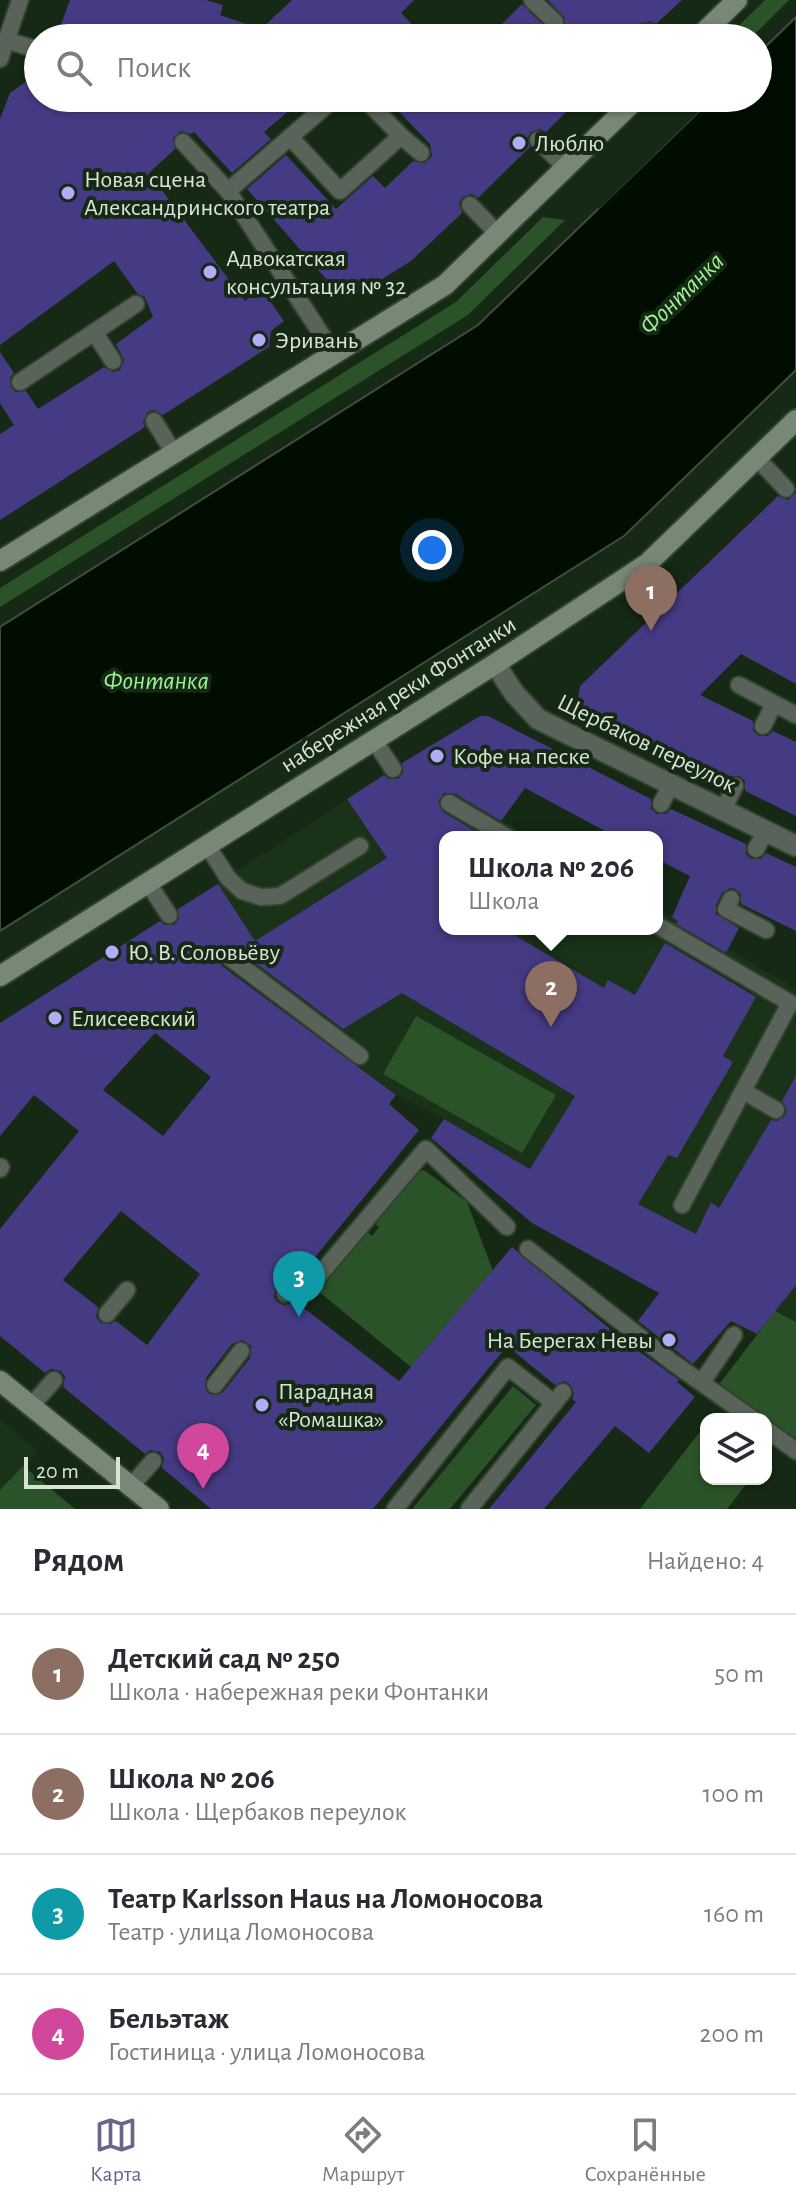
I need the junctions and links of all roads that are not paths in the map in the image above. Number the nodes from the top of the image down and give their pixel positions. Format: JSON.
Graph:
{"nodes":[{"id":1,"x":20,"y":0,"type":"edge"},
{"id":2,"x":532,"y":0,"type":"edge"},
{"id":3,"x":737,"y":0,"type":"edge"},
{"id":4,"x":555,"y":22,"type":"dead end"},
{"id":5,"x":712,"y":24,"type":"edge"},
{"id":6,"x":6,"y":40,"type":"junction"},
{"id":7,"x":24,"y":46,"type":"edge"},
{"id":8,"x":0,"y":59,"type":"edge"},
{"id":9,"x":319,"y":112,"type":"edge"},
{"id":10,"x":378,"y":112,"type":"edge"},
{"id":11,"x":621,"y":112,"type":"edge"},
{"id":12,"x":401,"y":136,"type":"junction"},
{"id":13,"x":290,"y":137,"type":"junction"},
{"id":14,"x":538,"y":140,"type":"dead end"},
{"id":15,"x":183,"y":142,"type":"dead end"},
{"id":16,"x":421,"y":153,"type":"dead end"},
{"id":17,"x":566,"y":168,"type":"junction"},
{"id":18,"x":228,"y":191,"type":"junction"},
{"id":19,"x":470,"y":205,"type":"dead end"},
{"id":20,"x":498,"y":234,"type":"junction"},
{"id":21,"x":136,"y":304,"type":"dead end"},
{"id":22,"x":94,"y":332,"type":"junction"},
{"id":23,"x":335,"y":355,"type":"junction"},
{"id":24,"x":113,"y":361,"type":"dead end"},
{"id":25,"x":20,"y":382,"type":"dead end"},
{"id":26,"x":796,"y":420,"type":"edge"},
{"id":27,"x":154,"y":421,"type":"dead end"},
{"id":28,"x":174,"y":453,"type":"junction"},
{"id":29,"x":757,"y":458,"type":"junction"},
{"id":30,"x":786,"y":489,"type":"dead end"},
{"id":31,"x":0,"y":561,"type":"edge"},
{"id":32,"x":495,"y":664,"type":"junction"},
{"id":33,"x":739,"y":685,"type":"dead end"},
{"id":34,"x":774,"y":704,"type":"junction"},
{"id":35,"x":796,"y":715,"type":"edge"},
{"id":36,"x":763,"y":726,"type":"dead end"},
{"id":37,"x":374,"y":740,"type":"junction"},
{"id":38,"x":393,"y":769,"type":"dead end"},
{"id":39,"x":671,"y":785,"type":"junction"},
{"id":40,"x":735,"y":786,"type":"dead end"},
{"id":41,"x":449,"y":803,"type":"dead end"},
{"id":42,"x":661,"y":804,"type":"dead end"},
{"id":43,"x":723,"y":810,"type":"junction"},
{"id":44,"x":497,"y":831,"type":"edge"},
{"id":45,"x":207,"y":845,"type":"junction"},
{"id":46,"x":360,"y":846,"type":"dead end"},
{"id":47,"x":796,"y":846,"type":"edge"},
{"id":48,"x":148,"y":883,"type":"junction"},
{"id":49,"x":731,"y":899,"type":"dead end"},
{"id":50,"x":169,"y":915,"type":"dead end"},
{"id":51,"x":663,"y":929,"type":"edge"},
{"id":52,"x":766,"y":930,"type":"dead end"},
{"id":53,"x":229,"y":957,"type":"dead end"},
{"id":54,"x":0,"y":976,"type":"edge"},
{"id":55,"x":360,"y":1056,"type":"dead end"},
{"id":56,"x":743,"y":1091,"type":"junction"},
{"id":57,"x":776,"y":1110,"type":"dead end"},
{"id":58,"x":682,"y":1205,"type":"dead end"},
{"id":59,"x":507,"y":1227,"type":"dead end"},
{"id":60,"x":528,"y":1249,"type":"dead end"},
{"id":61,"x":127,"y":1290,"type":"dead end"},
{"id":62,"x":285,"y":1294,"type":"dead end"},
{"id":63,"x":107,"y":1314,"type":"dead end"},
{"id":64,"x":734,"y":1335,"type":"dead end"},
{"id":65,"x":241,"y":1351,"type":"dead end"},
{"id":66,"x":54,"y":1380,"type":"dead end"},
{"id":67,"x":0,"y":1381,"type":"edge"},
{"id":68,"x":702,"y":1382,"type":"junction"},
{"id":69,"x":215,"y":1385,"type":"dead end"},
{"id":70,"x":31,"y":1406,"type":"junction"},
{"id":71,"x":745,"y":1413,"type":"edge"},
{"id":72,"x":772,"y":1433,"type":"edge"},
{"id":73,"x":796,"y":1451,"type":"edge"},
{"id":74,"x":153,"y":1461,"type":"dead end"},
{"id":75,"x":131,"y":1486,"type":"junction"},
{"id":76,"x":159,"y":1509,"type":"edge"},
{"id":77,"x":395,"y":1509,"type":"edge"},
{"id":78,"x":469,"y":1509,"type":"edge"}],
"edges":[{"from":1,"to":6,"type":"lane"},
{"from":2,"to":4,"type":"lane"},
{"from":3,"to":5,"type":"main road"},
{"from":6,"to":7,"type":"lane"},
{"from":6,"to":8,"type":"lane"},
{"from":9,"to":13,"type":"lane"},
{"from":10,"to":12,"type":"lane"},
{"from":11,"to":17,"type":"main road"},
{"from":12,"to":13,"type":"lane"},
{"from":12,"to":16,"type":"lane"},
{"from":13,"to":18,"type":"lane"},
{"from":14,"to":17,"type":"lane"},
{"from":15,"to":18,"type":"lane"},
{"from":17,"to":20,"type":"main road"},
{"from":18,"to":23,"type":"lane"},
{"from":19,"to":20,"type":"lane"},
{"from":20,"to":23,"type":"main road"},
{"from":21,"to":22,"type":"lane"},
{"from":22,"to":24,"type":"lane"},
{"from":22,"to":25,"type":"lane"},
{"from":23,"to":28,"type":"main road"},
{"from":26,"to":29,"type":"main road","name":"набережная реки Фонтанки"},
{"from":27,"to":28,"type":"lane"},
{"from":28,"to":31,"type":"main road"},
{"from":29,"to":30,"type":"lane"},
{"from":29,"to":32,"type":"main road","name":"набережная реки Фонтанки"},
{"from":32,"to":37,"type":"main road","name":"набережная реки Фонтанки"},
{"from":32,"to":39,"type":"street","name":"Щербаков переулок"},
{"from":33,"to":34,"type":"lane"},
{"from":34,"to":35,"type":"lane"},
{"from":34,"to":36,"type":"lane"},
{"from":37,"to":38,"type":"lane"},
{"from":37,"to":45,"type":"main road","name":"набережная реки Фонтанки"},
{"from":39,"to":42,"type":"lane"},
{"from":39,"to":43,"type":"street","name":"Щербаков переулок"},
{"from":40,"to":43,"type":"lane"},
{"from":41,"to":44,"type":"lane"},
{"from":43,"to":47,"type":"street","name":"Щербаков переулок"},
{"from":45,"to":46,"type":"lane"},
{"from":45,"to":48,"type":"main road","name":"набережная реки Фонтанки"},
{"from":48,"to":50,"type":"lane"},
{"from":48,"to":54,"type":"main road","name":"набережная реки Фонтанки"},
{"from":49,"to":52,"type":"lane"},
{"from":51,"to":56,"type":"lane"},
{"from":53,"to":55,"type":"lane"},
{"from":56,"to":57,"type":"lane"},
{"from":56,"to":58,"type":"lane"},
{"from":59,"to":62,"type":"lane"},
{"from":60,"to":68,"type":"lane"},
{"from":61,"to":63,"type":"lane"},
{"from":64,"to":68,"type":"lane"},
{"from":65,"to":69,"type":"lane"},
{"from":66,"to":70,"type":"lane"},
{"from":67,"to":70,"type":"main road"},
{"from":68,"to":71,"type":"lane"},
{"from":70,"to":75,"type":"main road"},
{"from":72,"to":73,"type":"lane"},
{"from":74,"to":75,"type":"lane"},
{"from":75,"to":76,"type":"main road"},
{"from":77,"to":78,"type":"lane"}]}
